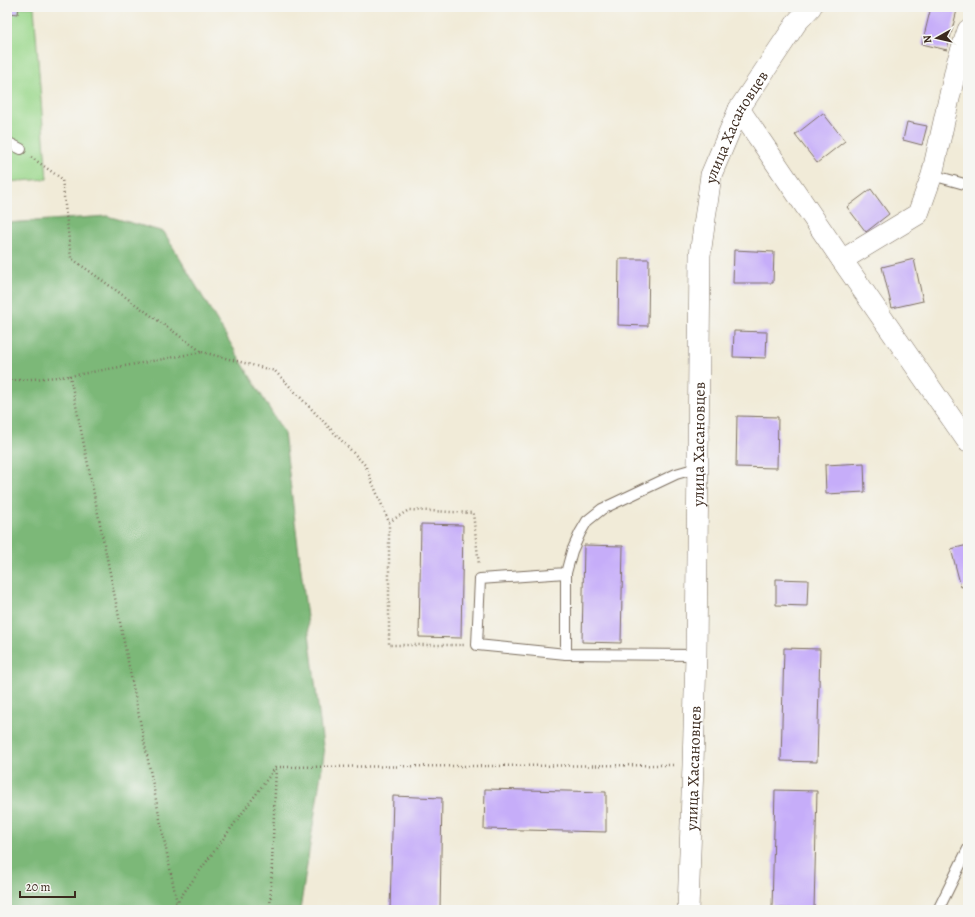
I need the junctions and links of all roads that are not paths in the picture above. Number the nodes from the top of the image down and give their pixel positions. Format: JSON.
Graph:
{"nodes":[{"id":1,"x":811,"y":7,"type":"edge"},
{"id":2,"x":968,"y":30,"type":"edge"},
{"id":3,"x":739,"y":109,"type":"junction"},
{"id":4,"x":7,"y":142,"type":"edge"},
{"id":5,"x":21,"y":149,"type":"road end"},
{"id":6,"x":932,"y":175,"type":"junction"},
{"id":7,"x":968,"y":185,"type":"edge"},
{"id":8,"x":842,"y":260,"type":"junction"},
{"id":9,"x":968,"y":442,"type":"edge"},
{"id":10,"x":697,"y":468,"type":"junction"},
{"id":11,"x":566,"y":573,"type":"junction"},
{"id":12,"x":566,"y":654,"type":"junction"},
{"id":13,"x":696,"y":655,"type":"junction"},
{"id":14,"x":968,"y":849,"type":"edge"},
{"id":15,"x":688,"y":910,"type":"edge"},
{"id":16,"x":938,"y":910,"type":"edge"}],
"edges":[{"from":1,"to":3,"type":"street","name":"улица Хасановцев"},
{"from":2,"to":6,"type":"street"},
{"from":3,"to":8,"type":"street"},
{"from":3,"to":10,"type":"street","name":"улица Хасановцев"},
{"from":4,"to":5,"type":"lane"},
{"from":6,"to":7,"type":"lane"},
{"from":6,"to":8,"type":"street"},
{"from":8,"to":9,"type":"street"},
{"from":10,"to":11,"type":"lane"},
{"from":10,"to":13,"type":"street","name":"улица Хасановцев"},
{"from":11,"to":12,"type":"lane"},
{"from":11,"to":12,"type":"lane"},
{"from":12,"to":13,"type":"lane"},
{"from":13,"to":15,"type":"street","name":"улица Хасановцев"},
{"from":14,"to":16,"type":"lane"}]}
